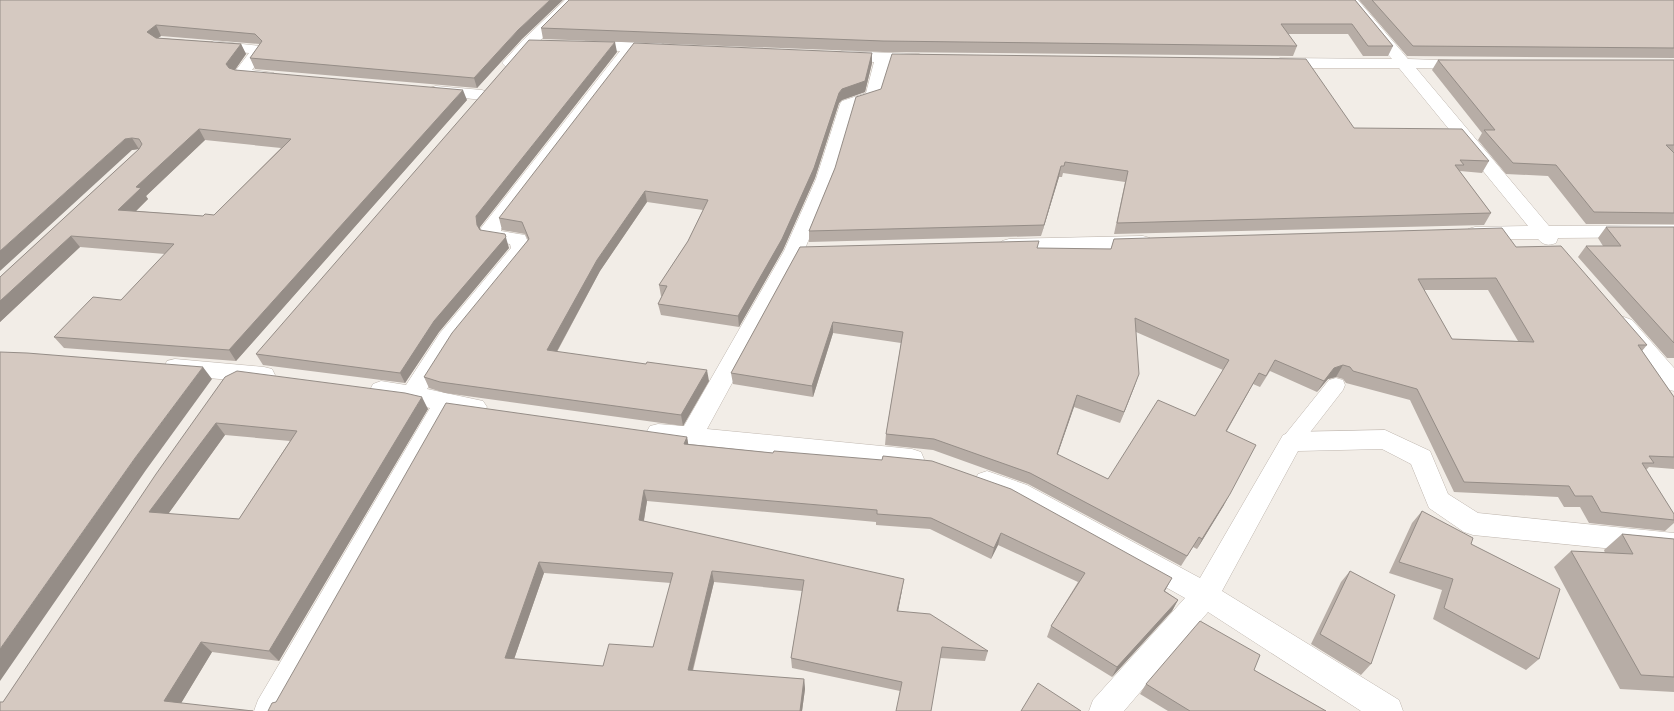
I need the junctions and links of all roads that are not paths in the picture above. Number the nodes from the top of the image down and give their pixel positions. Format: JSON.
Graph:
{"nodes":[{"id":1,"x":573,"y":0,"type":"edge"},
{"id":2,"x":1350,"y":0,"type":"edge"},
{"id":3,"x":527,"y":44,"type":"junction"},
{"id":4,"x":201,"y":45,"type":"edge"},
{"id":5,"x":549,"y":45,"type":"edge"},
{"id":6,"x":572,"y":46,"type":"edge"},
{"id":7,"x":631,"y":47,"type":"junction"},
{"id":8,"x":678,"y":49,"type":"edge"},
{"id":9,"x":828,"y":56,"type":"edge"},
{"id":10,"x":883,"y":58,"type":"junction"},
{"id":11,"x":931,"y":59,"type":"edge"},
{"id":12,"x":1263,"y":63,"type":"edge"},
{"id":13,"x":1405,"y":64,"type":"junction"},
{"id":14,"x":1476,"y":64,"type":"edge"},
{"id":15,"x":286,"y":78,"type":"edge"},
{"id":16,"x":420,"y":89,"type":"edge"},
{"id":17,"x":482,"y":95,"type":"junction"},
{"id":18,"x":467,"y":113,"type":"edge"},
{"id":19,"x":1542,"y":231,"type":"junction"},
{"id":20,"x":1674,"y":231,"type":"edge"},
{"id":21,"x":1454,"y":233,"type":"edge"},
{"id":22,"x":1160,"y":241,"type":"edge"},
{"id":23,"x":993,"y":246,"type":"edge"},
{"id":24,"x":1562,"y":254,"type":"edge"},
{"id":25,"x":1613,"y":313,"type":"edge"},
{"id":26,"x":258,"y":354,"type":"edge"},
{"id":27,"x":156,"y":365,"type":"edge"},
{"id":28,"x":242,"y":372,"type":"junction"},
{"id":29,"x":289,"y":378,"type":"edge"},
{"id":30,"x":1674,"y":383,"type":"edge"},
{"id":31,"x":1336,"y":385,"type":"dead end"},
{"id":32,"x":358,"y":387,"type":"edge"},
{"id":33,"x":220,"y":388,"type":"edge"},
{"id":34,"x":412,"y":394,"type":"junction"},
{"id":35,"x":446,"y":403,"type":"junction"},
{"id":36,"x":501,"y":411,"type":"edge"},
{"id":37,"x":635,"y":430,"type":"edge"},
{"id":38,"x":690,"y":438,"type":"junction"},
{"id":39,"x":1291,"y":442,"type":"junction"},
{"id":40,"x":932,"y":461,"type":"edge"},
{"id":41,"x":968,"y":474,"type":"edge"},
{"id":42,"x":1674,"y":544,"type":"edge"},
{"id":43,"x":1205,"y":595,"type":"junction"},
{"id":44,"x":1380,"y":709,"type":"edge"},
{"id":45,"x":269,"y":711,"type":"edge"},
{"id":46,"x":1104,"y":711,"type":"edge"}],
"edges":[{"from":1,"to":3,"type":"street"},
{"from":2,"to":13,"type":"street"},
{"from":3,"to":5,"type":"street"},
{"from":3,"to":17,"type":"street"},
{"from":4,"to":15,"type":"street"},
{"from":6,"to":7,"type":"street"},
{"from":7,"to":8,"type":"street"},
{"from":7,"to":34,"type":"street"},
{"from":9,"to":10,"type":"street"},
{"from":10,"to":11,"type":"street"},
{"from":10,"to":38,"type":"street"},
{"from":12,"to":13,"type":"street"},
{"from":13,"to":14,"type":"street"},
{"from":13,"to":19,"type":"street"},
{"from":16,"to":17,"type":"street"},
{"from":17,"to":18,"type":"street"},
{"from":19,"to":20,"type":"street"},
{"from":19,"to":21,"type":"street"},
{"from":19,"to":24,"type":"street"},
{"from":22,"to":23,"type":"street"},
{"from":25,"to":30,"type":"street"},
{"from":26,"to":28,"type":"street"},
{"from":27,"to":28,"type":"street"},
{"from":28,"to":29,"type":"street"},
{"from":28,"to":33,"type":"street"},
{"from":31,"to":39,"type":"lane"},
{"from":32,"to":34,"type":"street"},
{"from":34,"to":35,"type":"street"},
{"from":35,"to":36,"type":"street"},
{"from":35,"to":45,"type":"street"},
{"from":37,"to":38,"type":"street"},
{"from":38,"to":40,"type":"street"},
{"from":39,"to":42,"type":"street"},
{"from":39,"to":43,"type":"street"},
{"from":41,"to":43,"type":"street"},
{"from":43,"to":44,"type":"street"},
{"from":43,"to":46,"type":"street"}]}
